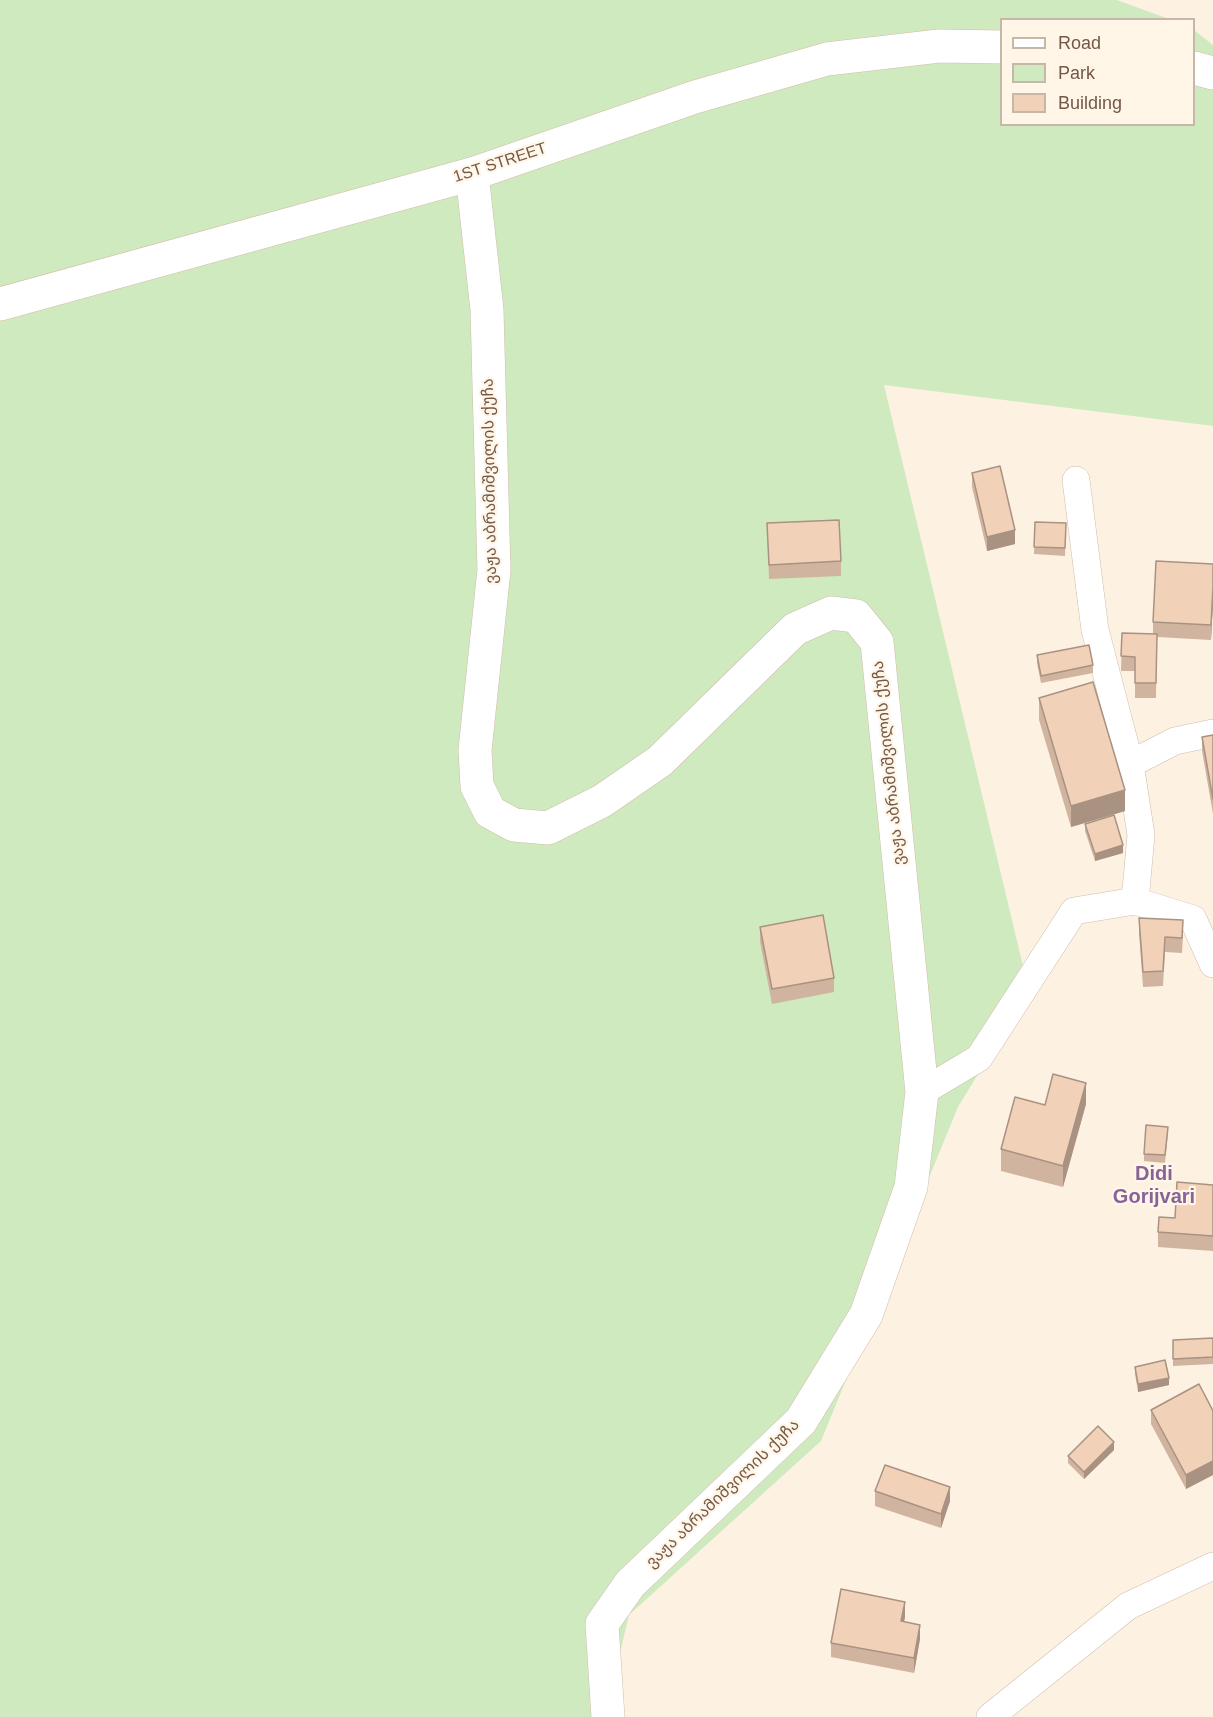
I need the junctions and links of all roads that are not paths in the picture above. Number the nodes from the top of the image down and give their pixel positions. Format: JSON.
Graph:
{"nodes":[{"id":1,"x":1000,"y":47,"type":"edge"},
{"id":2,"x":1195,"y":68,"type":"edge"},
{"id":3,"x":1213,"y":73,"type":"edge"},
{"id":4,"x":472,"y":174,"type":"junction"},
{"id":5,"x":0,"y":304,"type":"edge"},
{"id":6,"x":1076,"y":480,"type":"dead end"},
{"id":7,"x":1213,"y":733,"type":"edge"},
{"id":8,"x":1130,"y":764,"type":"junction"},
{"id":9,"x":1135,"y":901,"type":"junction"},
{"id":10,"x":1213,"y":964,"type":"edge"},
{"id":11,"x":922,"y":1092,"type":"junction"},
{"id":12,"x":1213,"y":1566,"type":"edge"},
{"id":13,"x":608,"y":1717,"type":"edge"},
{"id":14,"x":990,"y":1717,"type":"edge"}],
"edges":[{"from":1,"to":4,"type":"street","name":"1ST STREET"},
{"from":2,"to":3,"type":"street"},
{"from":4,"to":5,"type":"street","name":"1ST STREET"},
{"from":4,"to":11,"type":"street","name":"ვაჟა აბრამიშვილის ქუჩა"},
{"from":6,"to":8,"type":"street"},
{"from":7,"to":8,"type":"street"},
{"from":8,"to":9,"type":"street"},
{"from":9,"to":10,"type":"street"},
{"from":9,"to":11,"type":"street"},
{"from":11,"to":13,"type":"street","name":"ვაჟა აბრამიშვილის ქუჩა"},
{"from":12,"to":14,"type":"street"}]}
